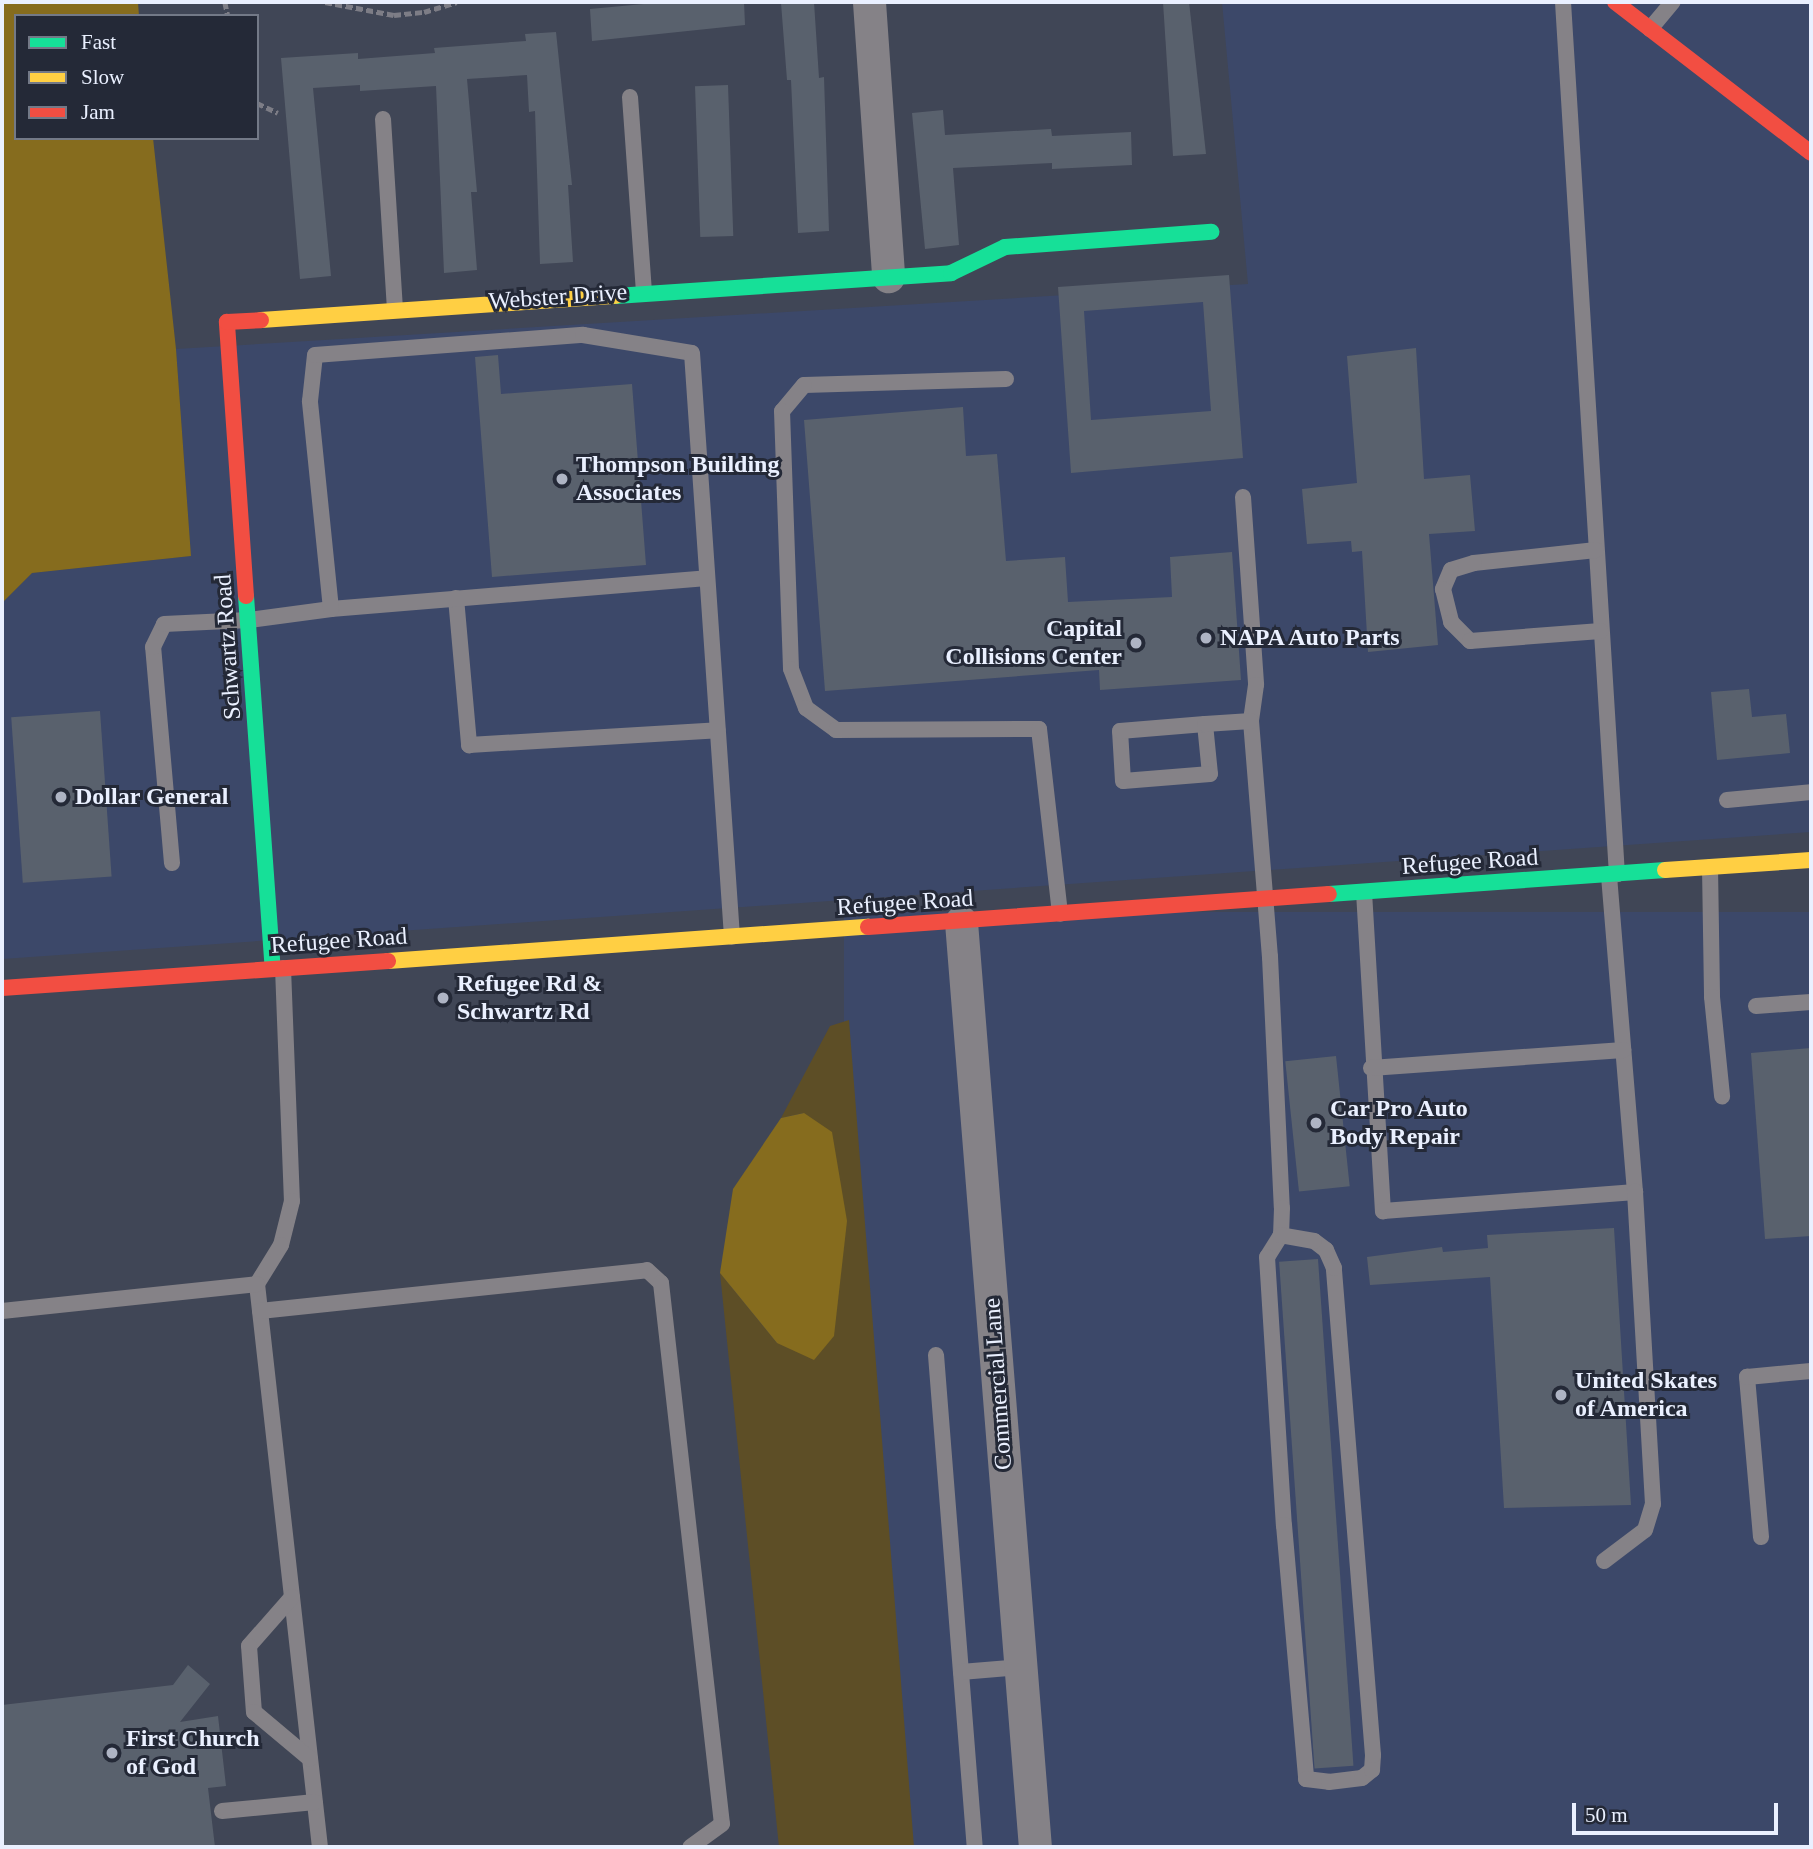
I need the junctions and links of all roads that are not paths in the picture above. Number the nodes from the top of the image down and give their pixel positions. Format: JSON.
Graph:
{"nodes":[{"id":1,"x":869,"y":2,"type":"edge"},
{"id":2,"x":1563,"y":2,"type":"edge"},
{"id":3,"x":1615,"y":2,"type":"edge"},
{"id":4,"x":1673,"y":2,"type":"edge"},
{"id":5,"x":1650,"y":29,"type":"junction"},
{"id":6,"x":629,"y":97,"type":"dead end"},
{"id":7,"x":383,"y":119,"type":"dead end"},
{"id":8,"x":1811,"y":153,"type":"edge"},
{"id":9,"x":1211,"y":232,"type":"dead end"},
{"id":10,"x":888,"y":276,"type":"junction"},
{"id":11,"x":644,"y":292,"type":"junction"},
{"id":12,"x":395,"y":308,"type":"junction"},
{"id":13,"x":227,"y":322,"type":"joint"},
{"id":14,"x":1006,"y":379,"type":"dead end"},
{"id":15,"x":1243,"y":497,"type":"dead end"},
{"id":16,"x":1596,"y":550,"type":"junction"},
{"id":17,"x":707,"y":578,"type":"junction"},
{"id":18,"x":456,"y":598,"type":"junction"},
{"id":19,"x":331,"y":609,"type":"junction"},
{"id":20,"x":249,"y":620,"type":"junction"},
{"id":21,"x":1601,"y":631,"type":"junction"},
{"id":22,"x":1251,"y":721,"type":"junction"},
{"id":23,"x":1205,"y":724,"type":"junction"},
{"id":24,"x":718,"y":730,"type":"junction"},
{"id":25,"x":1811,"y":792,"type":"edge"},
{"id":26,"x":1727,"y":800,"type":"dead end"},
{"id":27,"x":1811,"y":859,"type":"edge"},
{"id":28,"x":172,"y":863,"type":"dead end"},
{"id":29,"x":1710,"y":867,"type":"junction"},
{"id":30,"x":1613,"y":874,"type":"junction"},
{"id":31,"x":1364,"y":892,"type":"junction"},
{"id":32,"x":1265,"y":900,"type":"junction"},
{"id":33,"x":1060,"y":914,"type":"junction"},
{"id":34,"x":961,"y":922,"type":"junction"},
{"id":35,"x":732,"y":937,"type":"junction"},
{"id":36,"x":278,"y":969,"type":"junction"},
{"id":37,"x":2,"y":988,"type":"edge"},
{"id":38,"x":1811,"y":1002,"type":"edge"},
{"id":39,"x":1756,"y":1006,"type":"dead end"},
{"id":40,"x":1623,"y":1050,"type":"junction"},
{"id":41,"x":1371,"y":1068,"type":"junction"},
{"id":42,"x":1722,"y":1096,"type":"dead end"},
{"id":43,"x":1635,"y":1192,"type":"junction"},
{"id":44,"x":1281,"y":1235,"type":"junction"},
{"id":45,"x":257,"y":1284,"type":"junction"},
{"id":46,"x":2,"y":1311,"type":"edge"},
{"id":47,"x":260,"y":1311,"type":"junction"},
{"id":48,"x":936,"y":1355,"type":"dead end"},
{"id":49,"x":1811,"y":1371,"type":"edge"},
{"id":50,"x":1760,"y":1538,"type":"dead end"},
{"id":51,"x":1604,"y":1561,"type":"dead end"},
{"id":52,"x":292,"y":1597,"type":"junction"},
{"id":53,"x":1020,"y":1667,"type":"junction"},
{"id":54,"x":961,"y":1672,"type":"junction"},
{"id":55,"x":310,"y":1759,"type":"junction"},
{"id":56,"x":315,"y":1802,"type":"junction"},
{"id":57,"x":222,"y":1811,"type":"dead end"},
{"id":58,"x":320,"y":1847,"type":"edge"},
{"id":59,"x":690,"y":1847,"type":"edge"},
{"id":60,"x":975,"y":1847,"type":"edge"},
{"id":61,"x":1035,"y":1847,"type":"edge"}],
"edges":[{"from":1,"to":10,"type":"street"},
{"from":2,"to":16,"type":"lane"},
{"from":3,"to":5,"type":"main road"},
{"from":4,"to":5,"type":"lane"},
{"from":5,"to":8,"type":"main road"},
{"from":6,"to":11,"type":"lane"},
{"from":7,"to":12,"type":"lane"},
{"from":9,"to":10,"type":"main road","name":"Webster Drive"},
{"from":10,"to":11,"type":"main road","name":"Webster Drive"},
{"from":11,"to":12,"type":"main road","name":"Webster Drive"},
{"from":12,"to":13,"type":"main road","name":"Webster Drive"},
{"from":13,"to":20,"type":"main road","name":"Schwartz Road"},
{"from":14,"to":33,"type":"lane"},
{"from":15,"to":22,"type":"lane"},
{"from":16,"to":21,"type":"lane"},
{"from":16,"to":21,"type":"lane"},
{"from":17,"to":18,"type":"lane"},
{"from":17,"to":19,"type":"lane"},
{"from":17,"to":24,"type":"lane"},
{"from":18,"to":19,"type":"lane"},
{"from":18,"to":24,"type":"lane"},
{"from":19,"to":20,"type":"lane"},
{"from":20,"to":28,"type":"lane"},
{"from":20,"to":36,"type":"main road","name":"Schwartz Road"},
{"from":21,"to":30,"type":"lane"},
{"from":22,"to":23,"type":"lane"},
{"from":22,"to":32,"type":"lane"},
{"from":23,"to":23,"type":"lane"},
{"from":24,"to":35,"type":"lane"},
{"from":25,"to":26,"type":"lane"},
{"from":27,"to":29,"type":"main road","name":"Refugee Road"},
{"from":29,"to":30,"type":"main road","name":"Refugee Road"},
{"from":29,"to":42,"type":"lane"},
{"from":30,"to":31,"type":"main road","name":"Refugee Road"},
{"from":30,"to":40,"type":"lane"},
{"from":31,"to":32,"type":"main road","name":"Refugee Road"},
{"from":31,"to":41,"type":"lane"},
{"from":32,"to":33,"type":"main road","name":"Refugee Road"},
{"from":32,"to":44,"type":"lane"},
{"from":33,"to":34,"type":"main road","name":"Refugee Road"},
{"from":34,"to":35,"type":"main road","name":"Refugee Road"},
{"from":34,"to":53,"type":"street","name":"Commercial Lane"},
{"from":35,"to":36,"type":"main road","name":"Refugee Road"},
{"from":36,"to":37,"type":"main road","name":"Refugee Road"},
{"from":36,"to":45,"type":"lane"},
{"from":38,"to":39,"type":"lane"},
{"from":40,"to":41,"type":"lane"},
{"from":40,"to":43,"type":"lane"},
{"from":41,"to":43,"type":"lane"},
{"from":43,"to":51,"type":"lane"},
{"from":44,"to":44,"type":"lane"},
{"from":45,"to":46,"type":"lane"},
{"from":45,"to":47,"type":"lane"},
{"from":47,"to":52,"type":"lane"},
{"from":47,"to":59,"type":"lane"},
{"from":48,"to":54,"type":"lane"},
{"from":49,"to":50,"type":"lane"},
{"from":52,"to":55,"type":"lane"},
{"from":52,"to":55,"type":"lane"},
{"from":53,"to":54,"type":"lane"},
{"from":53,"to":61,"type":"street","name":"Commercial Lane"},
{"from":54,"to":60,"type":"lane"},
{"from":55,"to":56,"type":"lane"},
{"from":56,"to":57,"type":"lane"},
{"from":56,"to":58,"type":"lane"}]}
